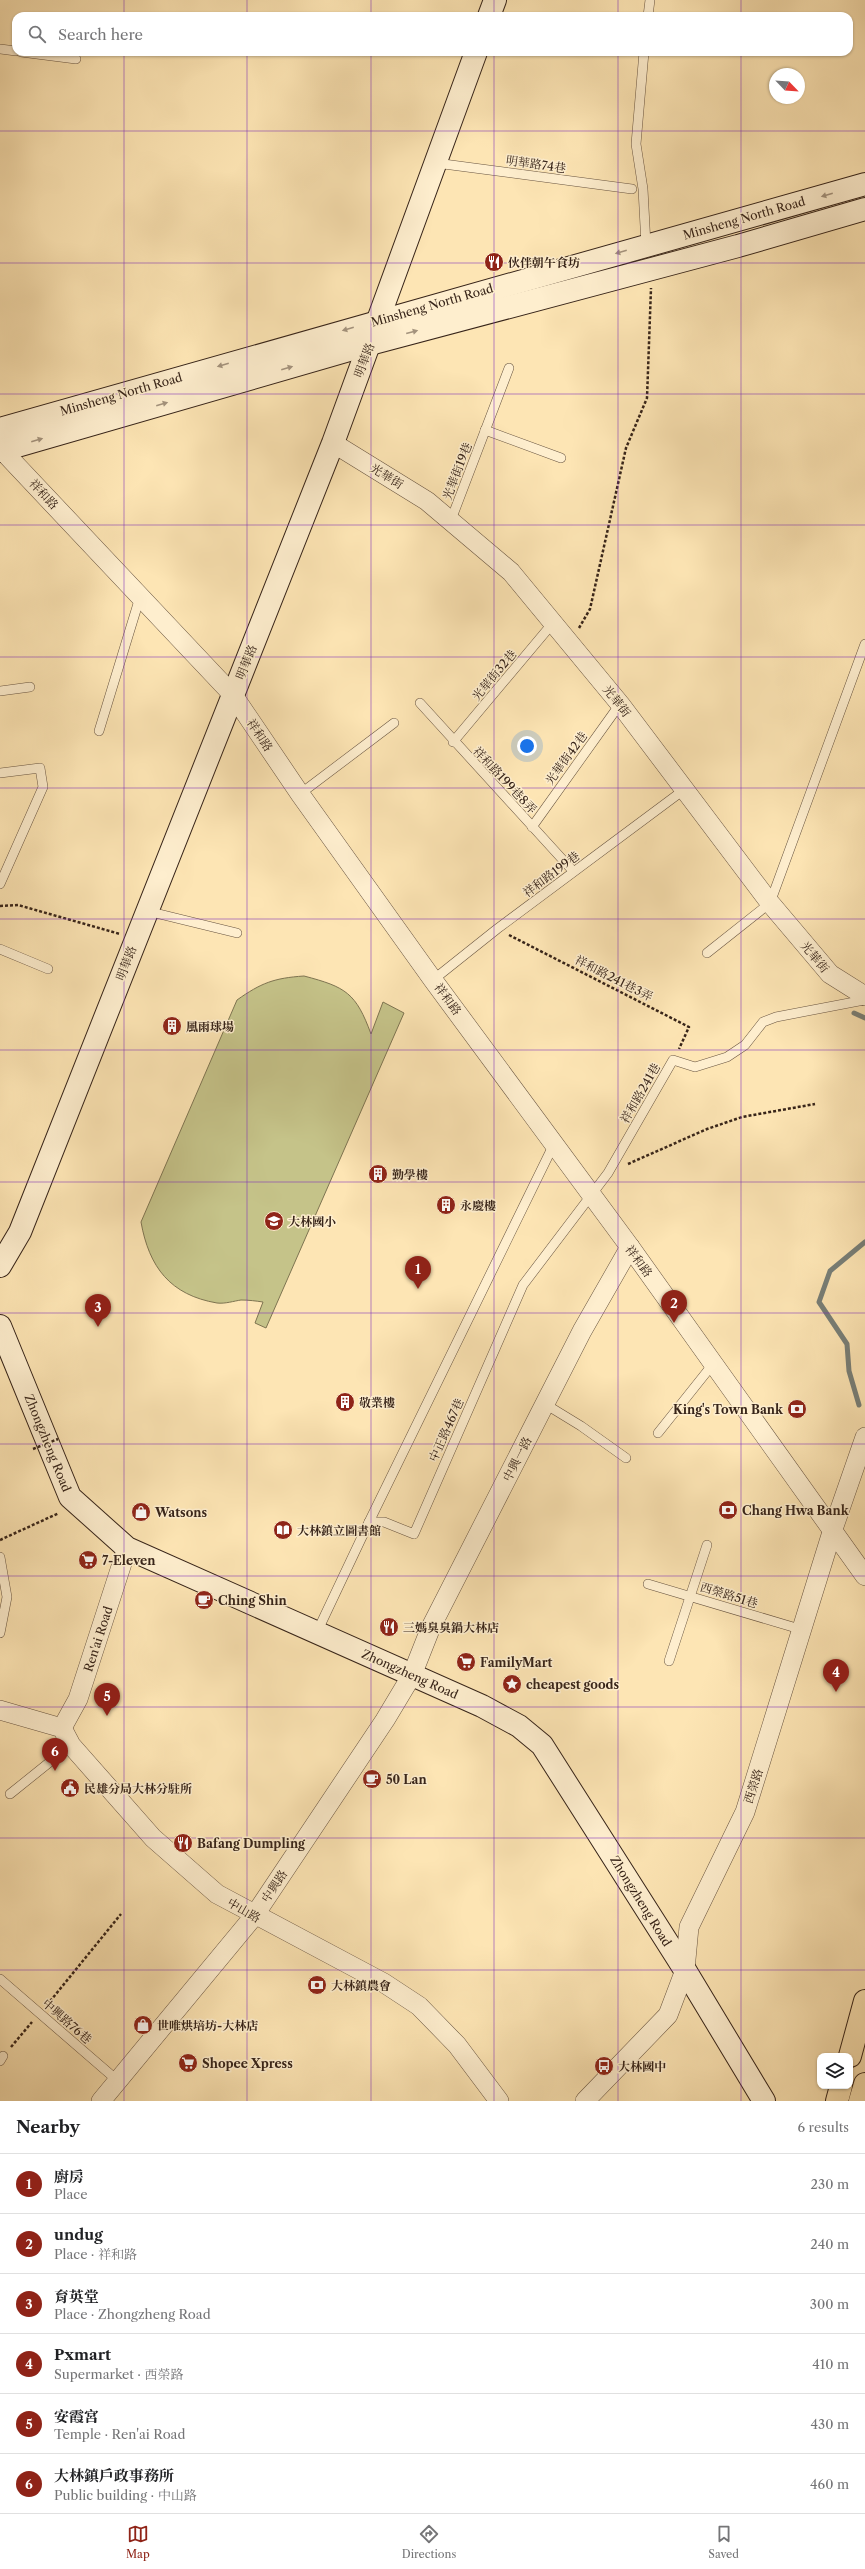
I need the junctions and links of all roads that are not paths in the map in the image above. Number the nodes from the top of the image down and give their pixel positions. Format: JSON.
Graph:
{"nodes":[{"id":1,"x":495,"y":0,"type":"edge"},
{"id":2,"x":650,"y":0,"type":"edge"},
{"id":3,"x":490,"y":12,"type":"edge"},
{"id":4,"x":648,"y":12,"type":"edge"},
{"id":5,"x":0,"y":49,"type":"edge"},
{"id":6,"x":12,"y":50,"type":"edge"},
{"id":7,"x":52,"y":56,"type":"edge"},
{"id":8,"x":475,"y":56,"type":"edge"},
{"id":9,"x":644,"y":56,"type":"edge"},
{"id":10,"x":76,"y":59,"type":"dead end"},
{"id":11,"x":436,"y":163,"type":"junction"},
{"id":12,"x":865,"y":184,"type":"edge"},
{"id":13,"x":632,"y":189,"type":"dead end"},
{"id":14,"x":865,"y":208,"type":"edge"},
{"id":15,"x":649,"y":256,"type":"junction"},
{"id":16,"x":379,"y":320,"type":"junction"},
{"id":17,"x":370,"y":344,"type":"junction"},
{"id":18,"x":509,"y":368,"type":"dead end"},
{"id":19,"x":0,"y":428,"type":"edge"},
{"id":20,"x":485,"y":430,"type":"junction"},
{"id":21,"x":333,"y":443,"type":"junction"},
{"id":22,"x":1,"y":449,"type":"edge"},
{"id":23,"x":561,"y":458,"type":"dead end"},
{"id":24,"x":451,"y":520,"type":"junction"},
{"id":25,"x":140,"y":597,"type":"junction"},
{"id":26,"x":552,"y":624,"type":"junction"},
{"id":27,"x":865,"y":644,"type":"edge"},
{"id":28,"x":30,"y":687,"type":"dead end"},
{"id":29,"x":0,"y":691,"type":"edge"},
{"id":30,"x":233,"y":695,"type":"junction"},
{"id":31,"x":420,"y":702,"type":"dead end"},
{"id":32,"x":620,"y":704,"type":"junction"},
{"id":33,"x":394,"y":723,"type":"dead end"},
{"id":34,"x":99,"y":731,"type":"dead end"},
{"id":35,"x":453,"y":742,"type":"junction"},
{"id":36,"x":0,"y":773,"type":"edge"},
{"id":37,"x":685,"y":790,"type":"junction"},
{"id":38,"x":300,"y":794,"type":"junction"},
{"id":39,"x":532,"y":827,"type":"junction"},
{"id":40,"x":573,"y":871,"type":"junction"},
{"id":41,"x":0,"y":884,"type":"edge"},
{"id":42,"x":770,"y":903,"type":"junction"},
{"id":43,"x":147,"y":911,"type":"junction"},
{"id":44,"x":237,"y":933,"type":"dead end"},
{"id":45,"x":0,"y":949,"type":"edge"},
{"id":46,"x":707,"y":953,"type":"dead end"},
{"id":47,"x":48,"y":968,"type":"dead end"},
{"id":48,"x":433,"y":980,"type":"junction"},
{"id":49,"x":865,"y":996,"type":"edge"},
{"id":50,"x":865,"y":1000,"type":"edge"},
{"id":51,"x":554,"y":1144,"type":"junction"},
{"id":52,"x":592,"y":1196,"type":"junction"},
{"id":53,"x":630,"y":1247,"type":"junction"},
{"id":54,"x":0,"y":1266,"type":"edge"},
{"id":55,"x":0,"y":1326,"type":"edge"},
{"id":56,"x":713,"y":1364,"type":"junction"},
{"id":57,"x":545,"y":1404,"type":"junction"},
{"id":58,"x":658,"y":1433,"type":"dead end"},
{"id":59,"x":865,"y":1437,"type":"edge"},
{"id":60,"x":626,"y":1458,"type":"dead end"},
{"id":61,"x":369,"y":1522,"type":"junction"},
{"id":62,"x":832,"y":1532,"type":"junction"},
{"id":63,"x":707,"y":1544,"type":"dead end"},
{"id":64,"x":127,"y":1548,"type":"junction"},
{"id":65,"x":0,"y":1557,"type":"edge"},
{"id":66,"x":865,"y":1576,"type":"edge"},
{"id":67,"x":648,"y":1584,"type":"dead end"},
{"id":68,"x":690,"y":1596,"type":"junction"},
{"id":69,"x":803,"y":1630,"type":"junction"},
{"id":70,"x":317,"y":1632,"type":"junction"},
{"id":71,"x":0,"y":1633,"type":"edge"},
{"id":72,"x":669,"y":1661,"type":"dead end"},
{"id":73,"x":412,"y":1674,"type":"junction"},
{"id":74,"x":0,"y":1710,"type":"edge"},
{"id":75,"x":62,"y":1728,"type":"junction"},
{"id":76,"x":71,"y":1745,"type":"junction"},
{"id":77,"x":10,"y":1794,"type":"dead end"},
{"id":78,"x":254,"y":1916,"type":"junction"},
{"id":79,"x":685,"y":1970,"type":"junction"},
{"id":80,"x":0,"y":1979,"type":"edge"},
{"id":81,"x":865,"y":2001,"type":"edge"},
{"id":82,"x":851,"y":2053,"type":"edge"},
{"id":83,"x":118,"y":2081,"type":"junction"},
{"id":84,"x":865,"y":2084,"type":"edge"},
{"id":85,"x":841,"y":2089,"type":"edge"},
{"id":86,"x":101,"y":2101,"type":"edge"},
{"id":87,"x":499,"y":2101,"type":"edge"},
{"id":88,"x":586,"y":2101,"type":"edge"},
{"id":89,"x":764,"y":2101,"type":"edge"},
{"id":90,"x":837,"y":2101,"type":"edge"},
{"id":91,"x":860,"y":2101,"type":"edge"}],
"edges":[{"from":1,"to":3,"type":"street"},
{"from":2,"to":4,"type":"lane"},
{"from":5,"to":6,"type":"lane"},
{"from":7,"to":10,"type":"lane"},
{"from":8,"to":11,"type":"street","name":"明華路"},
{"from":9,"to":15,"type":"lane"},
{"from":11,"to":13,"type":"lane","name":"明華路74巷"},
{"from":11,"to":16,"type":"street","name":"明華路"},
{"from":12,"to":15,"type":"street","name":"Minsheng North Road","one_way":true},
{"from":14,"to":15,"type":"street","name":"Minsheng North Road"},
{"from":15,"to":16,"type":"street","name":"Minsheng North Road","one_way":true},
{"from":17,"to":15,"type":"street","name":"Minsheng North Road","one_way":true},
{"from":16,"to":17,"type":"street","name":"明華路"},
{"from":16,"to":19,"type":"street","name":"Minsheng North Road","one_way":true},
{"from":17,"to":21,"type":"street","name":"明華路"},
{"from":22,"to":17,"type":"street","name":"Minsheng North Road","one_way":true},
{"from":18,"to":20,"type":"lane","name":"光華街19巷"},
{"from":20,"to":23,"type":"lane"},
{"from":20,"to":24,"type":"lane","name":"光華街19巷"},
{"from":21,"to":24,"type":"street","name":"光華街"},
{"from":21,"to":30,"type":"street","name":"明華路"},
{"from":22,"to":25,"type":"street","name":"祥和路"},
{"from":24,"to":26,"type":"street","name":"光華街"},
{"from":25,"to":30,"type":"street","name":"祥和路"},
{"from":25,"to":34,"type":"lane"},
{"from":26,"to":32,"type":"street","name":"光華街"},
{"from":26,"to":35,"type":"lane","name":"光華街32巷"},
{"from":27,"to":42,"type":"lane"},
{"from":28,"to":29,"type":"lane"},
{"from":30,"to":38,"type":"street","name":"祥和路"},
{"from":30,"to":43,"type":"street","name":"明華路"},
{"from":31,"to":35,"type":"lane","name":"祥和路199巷8弄"},
{"from":32,"to":37,"type":"street","name":"光華街"},
{"from":32,"to":39,"type":"lane","name":"光華街42巷"},
{"from":33,"to":38,"type":"lane"},
{"from":35,"to":39,"type":"lane","name":"祥和路199巷8弄"},
{"from":36,"to":41,"type":"lane"},
{"from":37,"to":40,"type":"lane","name":"祥和路199巷"},
{"from":37,"to":42,"type":"street","name":"光華街"},
{"from":38,"to":48,"type":"street","name":"祥和路"},
{"from":39,"to":40,"type":"lane","name":"祥和路199巷8弄"},
{"from":40,"to":48,"type":"lane","name":"祥和路199巷"},
{"from":42,"to":46,"type":"lane"},
{"from":42,"to":49,"type":"street","name":"光華街"},
{"from":43,"to":44,"type":"lane"},
{"from":43,"to":54,"type":"street","name":"明華路"},
{"from":45,"to":47,"type":"lane"},
{"from":48,"to":51,"type":"street","name":"祥和路"},
{"from":50,"to":52,"type":"lane","name":"祥和路241巷"},
{"from":51,"to":52,"type":"street","name":"祥和路"},
{"from":51,"to":61,"type":"lane"},
{"from":52,"to":53,"type":"street","name":"祥和路"},
{"from":52,"to":61,"type":"lane","name":"中正路467巷"},
{"from":53,"to":56,"type":"street","name":"祥和路"},
{"from":53,"to":57,"type":"street","name":"中興一路"},
{"from":55,"to":64,"type":"street","name":"Zhongzheng Road"},
{"from":56,"to":58,"type":"lane"},
{"from":56,"to":62,"type":"street","name":"祥和路"},
{"from":57,"to":60,"type":"lane"},
{"from":57,"to":73,"type":"street","name":"中興一路"},
{"from":59,"to":62,"type":"street","name":"西榮路"},
{"from":61,"to":70,"type":"lane"},
{"from":62,"to":66,"type":"street","name":"祥和路"},
{"from":62,"to":69,"type":"street","name":"西榮路"},
{"from":63,"to":68,"type":"lane"},
{"from":64,"to":70,"type":"street","name":"Zhongzheng Road"},
{"from":64,"to":75,"type":"street","name":"Ren'ai Road"},
{"from":65,"to":71,"type":"lane"},
{"from":67,"to":68,"type":"lane","name":"西榮路51巷"},
{"from":68,"to":69,"type":"lane","name":"西榮路51巷"},
{"from":68,"to":72,"type":"lane"},
{"from":69,"to":79,"type":"street","name":"西榮路"},
{"from":70,"to":73,"type":"street","name":"Zhongzheng Road"},
{"from":73,"to":78,"type":"street","name":"中興路"},
{"from":73,"to":79,"type":"street","name":"Zhongzheng Road"},
{"from":74,"to":75,"type":"street"},
{"from":75,"to":76,"type":"street","name":"中山路"},
{"from":76,"to":77,"type":"lane"},
{"from":76,"to":78,"type":"street","name":"中山路"},
{"from":78,"to":83,"type":"street","name":"中興路"},
{"from":78,"to":87,"type":"street","name":"中山路"},
{"from":79,"to":88,"type":"street","name":"西榮路"},
{"from":79,"to":89,"type":"street","name":"Zhongzheng Road"},
{"from":80,"to":83,"type":"lane","name":"中興路76巷"},
{"from":81,"to":82,"type":"main road"},
{"from":83,"to":86,"type":"street","name":"中興路"},
{"from":84,"to":91,"type":"main road"},
{"from":85,"to":90,"type":"main road"}]}
